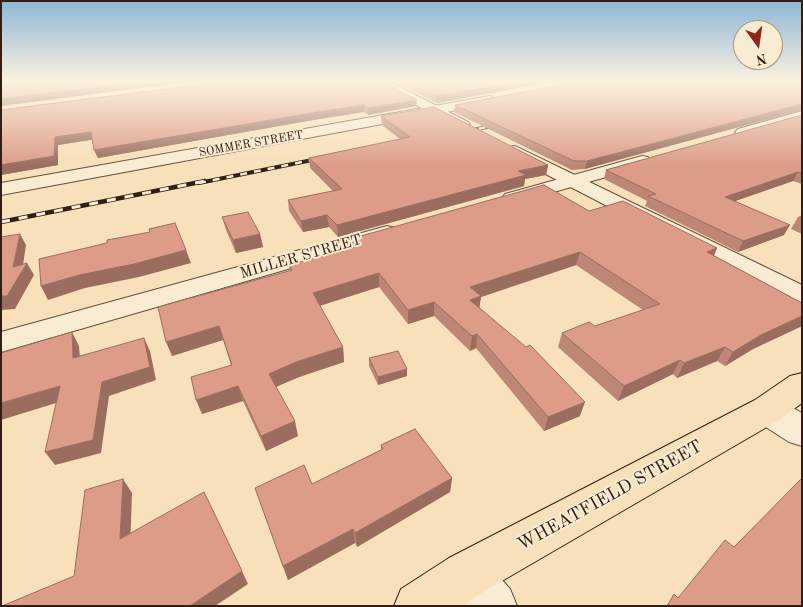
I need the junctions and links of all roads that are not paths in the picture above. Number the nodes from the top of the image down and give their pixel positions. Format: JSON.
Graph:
{"nodes":[{"id":1,"x":440,"y":109,"type":"edge"},
{"id":2,"x":436,"y":110,"type":"junction"},
{"id":3,"x":802,"y":115,"type":"edge"},
{"id":4,"x":480,"y":133,"type":"edge"},
{"id":5,"x":726,"y":137,"type":"edge"},
{"id":6,"x":500,"y":143,"type":"edge"},
{"id":7,"x":659,"y":156,"type":"edge"},
{"id":8,"x":574,"y":180,"type":"junction"},
{"id":9,"x":1,"y":189,"type":"edge"},
{"id":10,"x":488,"y":205,"type":"edge"},
{"id":11,"x":412,"y":226,"type":"edge"},
{"id":12,"x":802,"y":296,"type":"edge"},
{"id":13,"x":1,"y":342,"type":"edge"},
{"id":14,"x":802,"y":385,"type":"edge"},
{"id":15,"x":767,"y":410,"type":"junction"},
{"id":16,"x":802,"y":430,"type":"edge"},
{"id":17,"x":480,"y":590,"type":"edge"},
{"id":18,"x":418,"y":606,"type":"edge"}],
"edges":[{"from":1,"to":2,"type":"street","name":"SOMMER STREET"},
{"from":2,"to":4,"type":"street"},
{"from":2,"to":9,"type":"street","name":"SOMMER STREET"},
{"from":3,"to":5,"type":"street"},
{"from":6,"to":8,"type":"street"},
{"from":7,"to":8,"type":"street"},
{"from":8,"to":10,"type":"street"},
{"from":8,"to":12,"type":"street"},
{"from":11,"to":13,"type":"street","name":"MILLER STREET"},
{"from":14,"to":15,"type":"main road","name":"WHEATFIELD STREET"},
{"from":15,"to":16,"type":"street"},
{"from":15,"to":17,"type":"main road","name":"WHEATFIELD STREET"},
{"from":17,"to":18,"type":"main road","name":"WHEATFIELD STREET"}]}
